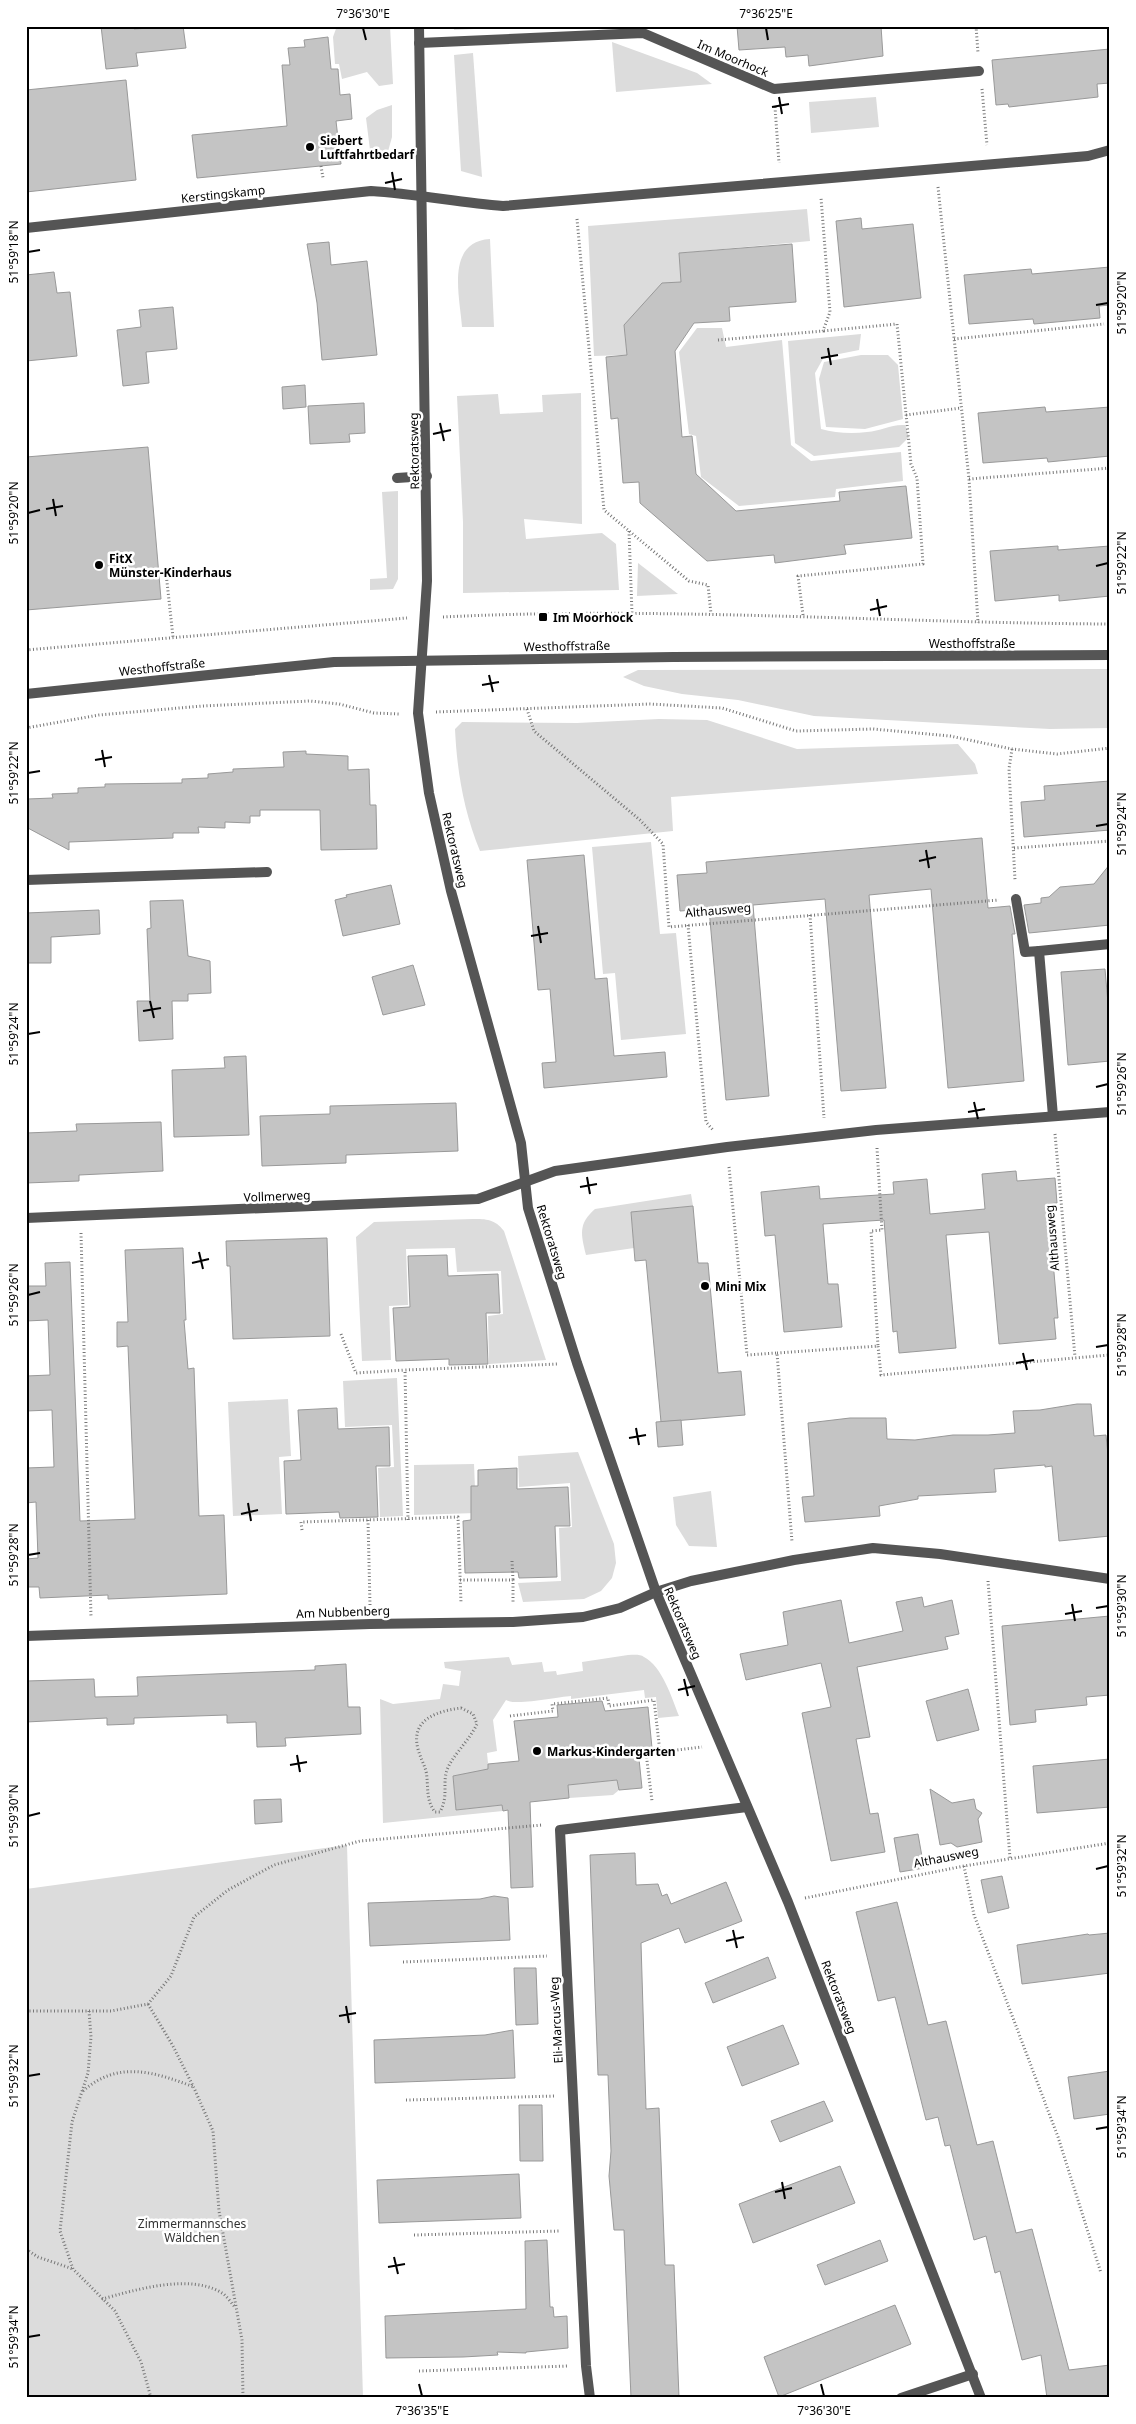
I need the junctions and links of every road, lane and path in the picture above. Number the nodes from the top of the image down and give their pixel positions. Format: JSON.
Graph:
{"nodes":[{"id":1,"x":419,"y":26,"type":"edge"},
{"id":2,"x":976,"y":26,"type":"edge"},
{"id":3,"x":419,"y":43,"type":"junction"},
{"id":4,"x":980,"y":70,"type":"junction"},
{"id":5,"x":774,"y":89,"type":"junction"},
{"id":6,"x":1110,"y":150,"type":"edge"},
{"id":7,"x":988,"y":164,"type":"junction"},
{"id":8,"x":936,"y":169,"type":"junction"},
{"id":9,"x":820,"y":178,"type":"junction"},
{"id":10,"x":781,"y":182,"type":"junction"},
{"id":11,"x":423,"y":195,"type":"junction"},
{"id":12,"x":575,"y":199,"type":"junction"},
{"id":13,"x":26,"y":228,"type":"edge"},
{"id":14,"x":1104,"y":324,"type":"dead end"},
{"id":15,"x":823,"y":331,"type":"junction"},
{"id":16,"x":954,"y":339,"type":"junction"},
{"id":17,"x":718,"y":340,"type":"dead end"},
{"id":18,"x":961,"y":408,"type":"junction"},
{"id":19,"x":906,"y":415,"type":"junction"},
{"id":20,"x":1110,"y":468,"type":"edge"},
{"id":21,"x":427,"y":476,"type":"junction"},
{"id":22,"x":397,"y":478,"type":"dead end"},
{"id":23,"x":969,"y":479,"type":"junction"},
{"id":24,"x":629,"y":530,"type":"junction"},
{"id":25,"x":159,"y":573,"type":"dead end"},
{"id":26,"x":632,"y":614,"type":"junction"},
{"id":27,"x":711,"y":614,"type":"junction"},
{"id":28,"x":803,"y":615,"type":"junction"},
{"id":29,"x":424,"y":618,"type":"junction"},
{"id":30,"x":978,"y":624,"type":"junction"},
{"id":31,"x":1110,"y":624,"type":"edge"},
{"id":32,"x":173,"y":637,"type":"junction"},
{"id":33,"x":26,"y":650,"type":"edge"},
{"id":34,"x":1110,"y":655,"type":"edge"},
{"id":35,"x":421,"y":660,"type":"junction"},
{"id":36,"x":26,"y":694,"type":"edge"},
{"id":37,"x":528,"y":709,"type":"junction"},
{"id":38,"x":418,"y":713,"type":"junction"},
{"id":39,"x":26,"y":728,"type":"edge"},
{"id":40,"x":1110,"y":748,"type":"edge"},
{"id":41,"x":1012,"y":749,"type":"junction"},
{"id":42,"x":1110,"y":841,"type":"edge"},
{"id":43,"x":1014,"y":848,"type":"junction"},
{"id":44,"x":267,"y":872,"type":"dead end"},
{"id":45,"x":26,"y":880,"type":"edge"},
{"id":46,"x":1016,"y":899,"type":"junction"},
{"id":47,"x":810,"y":915,"type":"junction"},
{"id":48,"x":688,"y":925,"type":"junction"},
{"id":49,"x":1110,"y":944,"type":"edge"},
{"id":50,"x":1039,"y":951,"type":"junction"},
{"id":51,"x":1110,"y":1112,"type":"edge"},
{"id":52,"x":1053,"y":1116,"type":"junction"},
{"id":53,"x":876,"y":1130,"type":"junction"},
{"id":54,"x":825,"y":1136,"type":"junction"},
{"id":55,"x":727,"y":1147,"type":"junction"},
{"id":56,"x":526,"y":1182,"type":"junction"},
{"id":57,"x":81,"y":1216,"type":"junction"},
{"id":58,"x":26,"y":1218,"type":"edge"},
{"id":59,"x":341,"y":1334,"type":"dead end"},
{"id":60,"x":878,"y":1346,"type":"junction"},
{"id":61,"x":777,"y":1353,"type":"junction"},
{"id":62,"x":1076,"y":1357,"type":"junction"},
{"id":63,"x":1110,"y":1359,"type":"edge"},
{"id":64,"x":577,"y":1363,"type":"junction"},
{"id":65,"x":405,"y":1370,"type":"junction"},
{"id":66,"x":368,"y":1520,"type":"junction"},
{"id":67,"x":408,"y":1520,"type":"junction"},
{"id":68,"x":302,"y":1530,"type":"dead end"},
{"id":69,"x":794,"y":1560,"type":"junction"},
{"id":70,"x":986,"y":1560,"type":"junction"},
{"id":71,"x":512,"y":1561,"type":"dead end"},
{"id":72,"x":1110,"y":1579,"type":"edge"},
{"id":73,"x":460,"y":1580,"type":"junction"},
{"id":74,"x":513,"y":1580,"type":"junction"},
{"id":75,"x":656,"y":1592,"type":"junction"},
{"id":76,"x":461,"y":1622,"type":"junction"},
{"id":77,"x":514,"y":1622,"type":"junction"},
{"id":78,"x":370,"y":1624,"type":"junction"},
{"id":79,"x":92,"y":1635,"type":"junction"},
{"id":80,"x":26,"y":1636,"type":"edge"},
{"id":81,"x":510,"y":1716,"type":"dead end"},
{"id":82,"x":721,"y":1745,"type":"junction"},
{"id":83,"x":660,"y":1752,"type":"junction"},
{"id":84,"x":638,"y":1754,"type":"dead end"},
{"id":85,"x":646,"y":1754,"type":"junction"},
{"id":86,"x":447,"y":1770,"type":"joint"},
{"id":87,"x":747,"y":1806,"type":"junction"},
{"id":88,"x":654,"y":1819,"type":"junction"},
{"id":89,"x":560,"y":1830,"type":"junction"},
{"id":90,"x":1110,"y":1843,"type":"edge"},
{"id":91,"x":1010,"y":1858,"type":"junction"},
{"id":92,"x":964,"y":1866,"type":"junction"},
{"id":93,"x":788,"y":1902,"type":"junction"},
{"id":94,"x":566,"y":1955,"type":"junction"},
{"id":95,"x":403,"y":1962,"type":"dead end"},
{"id":96,"x":148,"y":2004,"type":"junction"},
{"id":97,"x":26,"y":2011,"type":"edge"},
{"id":98,"x":90,"y":2011,"type":"junction"},
{"id":99,"x":194,"y":2088,"type":"junction"},
{"id":100,"x":82,"y":2092,"type":"junction"},
{"id":101,"x":572,"y":2095,"type":"junction"},
{"id":102,"x":406,"y":2100,"type":"dead end"},
{"id":103,"x":578,"y":2230,"type":"junction"},
{"id":104,"x":414,"y":2236,"type":"dead end"},
{"id":105,"x":26,"y":2249,"type":"edge"},
{"id":106,"x":73,"y":2269,"type":"junction"},
{"id":107,"x":1102,"y":2273,"type":"dead end"},
{"id":108,"x":102,"y":2299,"type":"junction"},
{"id":109,"x":236,"y":2308,"type":"junction"},
{"id":110,"x":586,"y":2366,"type":"junction"},
{"id":111,"x":419,"y":2371,"type":"dead end"},
{"id":112,"x":973,"y":2374,"type":"junction"},
{"id":113,"x":151,"y":2398,"type":"edge"},
{"id":114,"x":243,"y":2398,"type":"edge"},
{"id":115,"x":590,"y":2398,"type":"edge"},
{"id":116,"x":901,"y":2398,"type":"edge"},
{"id":117,"x":981,"y":2398,"type":"edge"}],
"edges":[{"from":1,"to":3,"type":"street","name":"Rektoratsweg"},
{"from":2,"to":4,"type":"path"},
{"from":3,"to":5,"type":"street","name":"Im Moorhock"},
{"from":3,"to":11,"type":"street","name":"Rektoratsweg"},
{"from":4,"to":5,"type":"street","name":"Im Moorhock"},
{"from":4,"to":7,"type":"path"},
{"from":5,"to":10,"type":"path"},
{"from":6,"to":7,"type":"street"},
{"from":7,"to":8,"type":"street"},
{"from":8,"to":9,"type":"street"},
{"from":8,"to":16,"type":"path"},
{"from":9,"to":10,"type":"street"},
{"from":9,"to":15,"type":"path"},
{"from":10,"to":12,"type":"street"},
{"from":11,"to":12,"type":"street"},
{"from":11,"to":13,"type":"street","name":"Kerstingskamp"},
{"from":11,"to":21,"type":"street","name":"Rektoratsweg"},
{"from":12,"to":24,"type":"path"},
{"from":14,"to":16,"type":"path"},
{"from":15,"to":17,"type":"path"},
{"from":15,"to":19,"type":"path"},
{"from":16,"to":18,"type":"path"},
{"from":18,"to":19,"type":"path"},
{"from":18,"to":23,"type":"path"},
{"from":19,"to":28,"type":"path"},
{"from":20,"to":23,"type":"path"},
{"from":21,"to":22,"type":"street"},
{"from":21,"to":29,"type":"street","name":"Rektoratsweg"},
{"from":23,"to":30,"type":"path"},
{"from":24,"to":26,"type":"path"},
{"from":24,"to":27,"type":"path"},
{"from":25,"to":32,"type":"path"},
{"from":26,"to":27,"type":"path"},
{"from":26,"to":29,"type":"path"},
{"from":27,"to":28,"type":"path"},
{"from":28,"to":30,"type":"path"},
{"from":29,"to":32,"type":"path"},
{"from":29,"to":35,"type":"street","name":"Rektoratsweg"},
{"from":30,"to":31,"type":"path"},
{"from":32,"to":33,"type":"path"},
{"from":34,"to":35,"type":"street","name":"Westhoffstraße"},
{"from":35,"to":36,"type":"street","name":"Westhoffstraße"},
{"from":35,"to":38,"type":"street","name":"Rektoratsweg"},
{"from":37,"to":38,"type":"path"},
{"from":37,"to":41,"type":"path"},
{"from":37,"to":48,"type":"path","name":"Althausweg"},
{"from":38,"to":39,"type":"path"},
{"from":38,"to":56,"type":"street","name":"Rektoratsweg"},
{"from":40,"to":41,"type":"path"},
{"from":41,"to":43,"type":"path"},
{"from":42,"to":43,"type":"path"},
{"from":43,"to":46,"type":"path"},
{"from":44,"to":45,"type":"street"},
{"from":46,"to":47,"type":"path","name":"Althausweg"},
{"from":46,"to":50,"type":"street"},
{"from":47,"to":48,"type":"path","name":"Althausweg"},
{"from":47,"to":54,"type":"path"},
{"from":48,"to":55,"type":"path"},
{"from":49,"to":50,"type":"street"},
{"from":50,"to":52,"type":"street"},
{"from":51,"to":52,"type":"street"},
{"from":52,"to":53,"type":"street"},
{"from":52,"to":62,"type":"path","name":"Althausweg"},
{"from":53,"to":54,"type":"street"},
{"from":53,"to":60,"type":"path"},
{"from":54,"to":55,"type":"street"},
{"from":55,"to":56,"type":"street"},
{"from":55,"to":61,"type":"path"},
{"from":56,"to":57,"type":"street","name":"Vollmerweg"},
{"from":56,"to":64,"type":"street","name":"Rektoratsweg"},
{"from":57,"to":58,"type":"street","name":"Vollmerweg"},
{"from":57,"to":79,"type":"path"},
{"from":59,"to":65,"type":"path"},
{"from":60,"to":61,"type":"path"},
{"from":60,"to":62,"type":"path"},
{"from":61,"to":69,"type":"path"},
{"from":62,"to":63,"type":"path"},
{"from":64,"to":65,"type":"path"},
{"from":64,"to":75,"type":"street","name":"Rektoratsweg"},
{"from":65,"to":67,"type":"path"},
{"from":66,"to":67,"type":"path"},
{"from":66,"to":68,"type":"path"},
{"from":66,"to":78,"type":"path"},
{"from":67,"to":73,"type":"path"},
{"from":69,"to":70,"type":"street"},
{"from":69,"to":75,"type":"street"},
{"from":70,"to":72,"type":"street"},
{"from":70,"to":91,"type":"path"},
{"from":71,"to":74,"type":"path"},
{"from":73,"to":74,"type":"path"},
{"from":73,"to":76,"type":"path"},
{"from":74,"to":77,"type":"path"},
{"from":75,"to":77,"type":"street","name":"Am Nubbenberg"},
{"from":75,"to":82,"type":"street","name":"Rektoratsweg"},
{"from":76,"to":77,"type":"street","name":"Am Nubbenberg"},
{"from":76,"to":78,"type":"street","name":"Am Nubbenberg"},
{"from":78,"to":79,"type":"street","name":"Am Nubbenberg"},
{"from":79,"to":80,"type":"street","name":"Am Nubbenberg"},
{"from":81,"to":83,"type":"path"},
{"from":82,"to":83,"type":"path"},
{"from":82,"to":87,"type":"street","name":"Rektoratsweg"},
{"from":83,"to":85,"type":"path"},
{"from":84,"to":85,"type":"path"},
{"from":85,"to":88,"type":"path"},
{"from":86,"to":86,"type":"path"},
{"from":87,"to":88,"type":"street"},
{"from":87,"to":93,"type":"street","name":"Rektoratsweg"},
{"from":88,"to":89,"type":"street"},
{"from":89,"to":94,"type":"street","name":"Eli-Marcus-Weg"},
{"from":89,"to":96,"type":"path"},
{"from":90,"to":91,"type":"path","name":"Althausweg"},
{"from":91,"to":92,"type":"path","name":"Althausweg"},
{"from":92,"to":93,"type":"path","name":"Althausweg"},
{"from":92,"to":107,"type":"path"},
{"from":93,"to":112,"type":"street","name":"Rektoratsweg"},
{"from":94,"to":95,"type":"path"},
{"from":94,"to":101,"type":"street","name":"Eli-Marcus-Weg"},
{"from":96,"to":98,"type":"path"},
{"from":96,"to":99,"type":"path"},
{"from":97,"to":98,"type":"path"},
{"from":98,"to":100,"type":"path"},
{"from":99,"to":100,"type":"path"},
{"from":99,"to":109,"type":"path"},
{"from":100,"to":106,"type":"path"},
{"from":101,"to":102,"type":"path"},
{"from":101,"to":103,"type":"street","name":"Eli-Marcus-Weg"},
{"from":103,"to":104,"type":"path"},
{"from":103,"to":110,"type":"street","name":"Eli-Marcus-Weg"},
{"from":105,"to":106,"type":"path"},
{"from":106,"to":108,"type":"path"},
{"from":108,"to":109,"type":"path"},
{"from":108,"to":113,"type":"path"},
{"from":109,"to":114,"type":"path"},
{"from":110,"to":111,"type":"path"},
{"from":110,"to":115,"type":"street","name":"Eli-Marcus-Weg"},
{"from":112,"to":116,"type":"street"},
{"from":112,"to":117,"type":"street","name":"Rektoratsweg"}]}
